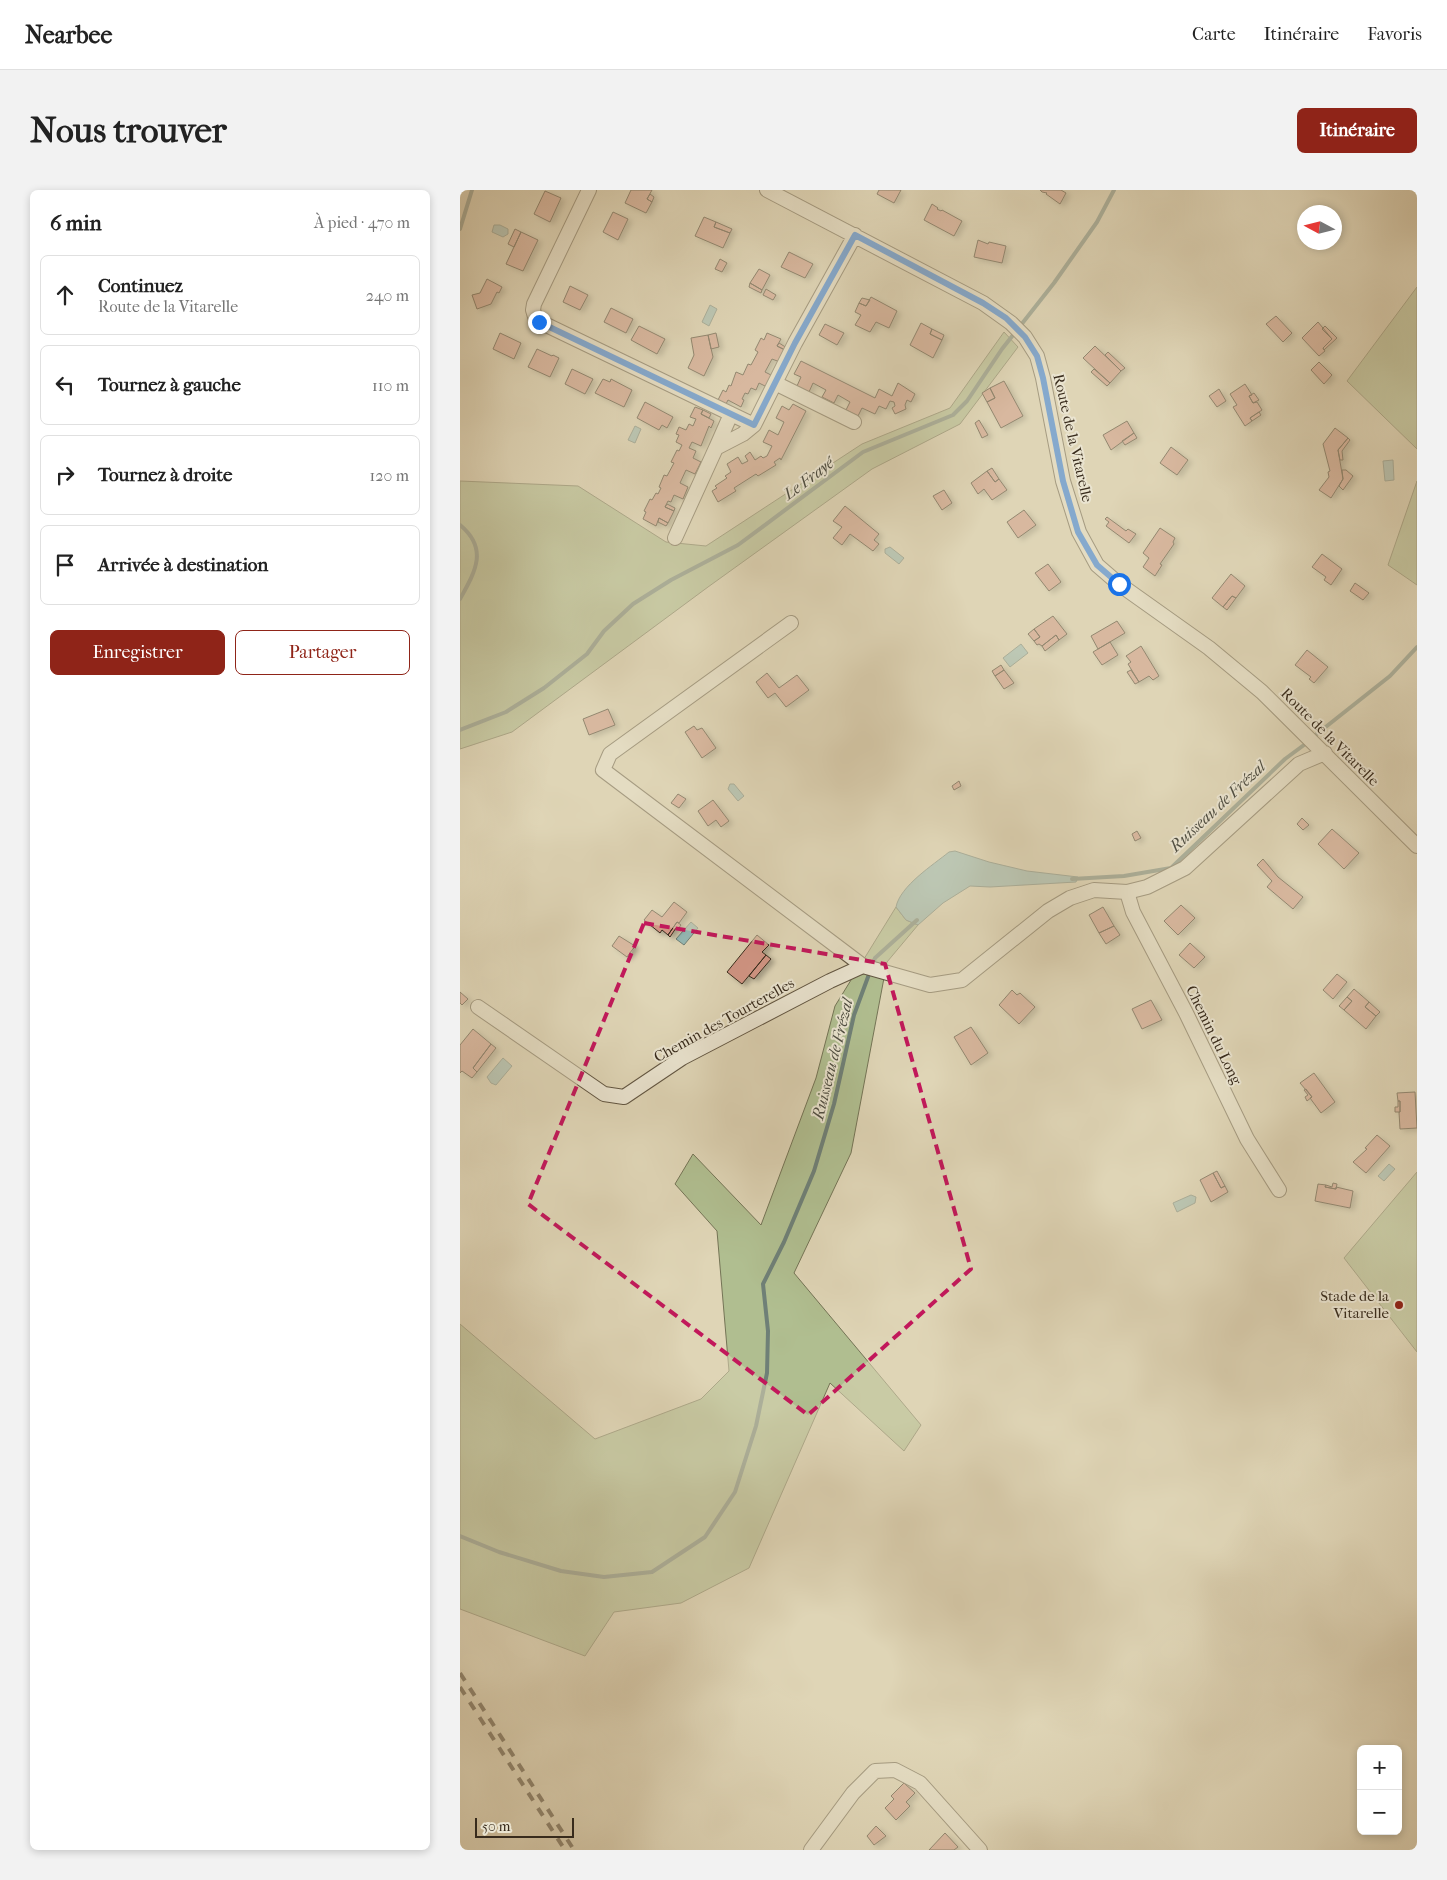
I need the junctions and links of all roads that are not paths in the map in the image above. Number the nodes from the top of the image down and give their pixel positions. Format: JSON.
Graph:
{"nodes":[{"id":1,"x":589,"y":190,"type":"edge"},
{"id":2,"x":767,"y":190,"type":"edge"},
{"id":3,"x":790,"y":195,"type":"edge"},
{"id":4,"x":855,"y":235,"type":"junction"},
{"id":5,"x":775,"y":383,"type":"junction"},
{"id":6,"x":731,"y":414,"type":"junction"},
{"id":7,"x":854,"y":422,"type":"dead end"},
{"id":8,"x":754,"y":425,"type":"junction"},
{"id":9,"x":716,"y":448,"type":"junction"},
{"id":10,"x":675,"y":538,"type":"dead end"},
{"id":11,"x":791,"y":623,"type":"dead end"},
{"id":12,"x":1321,"y":750,"type":"junction"},
{"id":13,"x":1417,"y":846,"type":"edge"},
{"id":14,"x":1127,"y":892,"type":"junction"},
{"id":15,"x":863,"y":966,"type":"junction"},
{"id":16,"x":478,"y":1007,"type":"dead end"},
{"id":17,"x":1279,"y":1190,"type":"dead end"},
{"id":18,"x":811,"y":1850,"type":"edge"},
{"id":19,"x":980,"y":1850,"type":"edge"}],
"edges":[{"from":1,"to":6,"type":"street"},
{"from":2,"to":3,"type":"street","name":"Route de la Vitarelle"},
{"from":3,"to":4,"type":"street","name":"Route de la Vitarelle"},
{"from":4,"to":5,"type":"street"},
{"from":4,"to":12,"type":"street","name":"Route de la Vitarelle"},
{"from":5,"to":7,"type":"street"},
{"from":5,"to":8,"type":"street"},
{"from":6,"to":8,"type":"street"},
{"from":6,"to":9,"type":"street"},
{"from":8,"to":9,"type":"street"},
{"from":9,"to":10,"type":"street"},
{"from":11,"to":15,"type":"street"},
{"from":12,"to":13,"type":"street","name":"Route de la Vitarelle"},
{"from":12,"to":14,"type":"street"},
{"from":14,"to":15,"type":"street"},
{"from":14,"to":17,"type":"street","name":"Chemin du Long"},
{"from":15,"to":16,"type":"street","name":"Chemin des Tourterelles"},
{"from":18,"to":19,"type":"street"}]}
